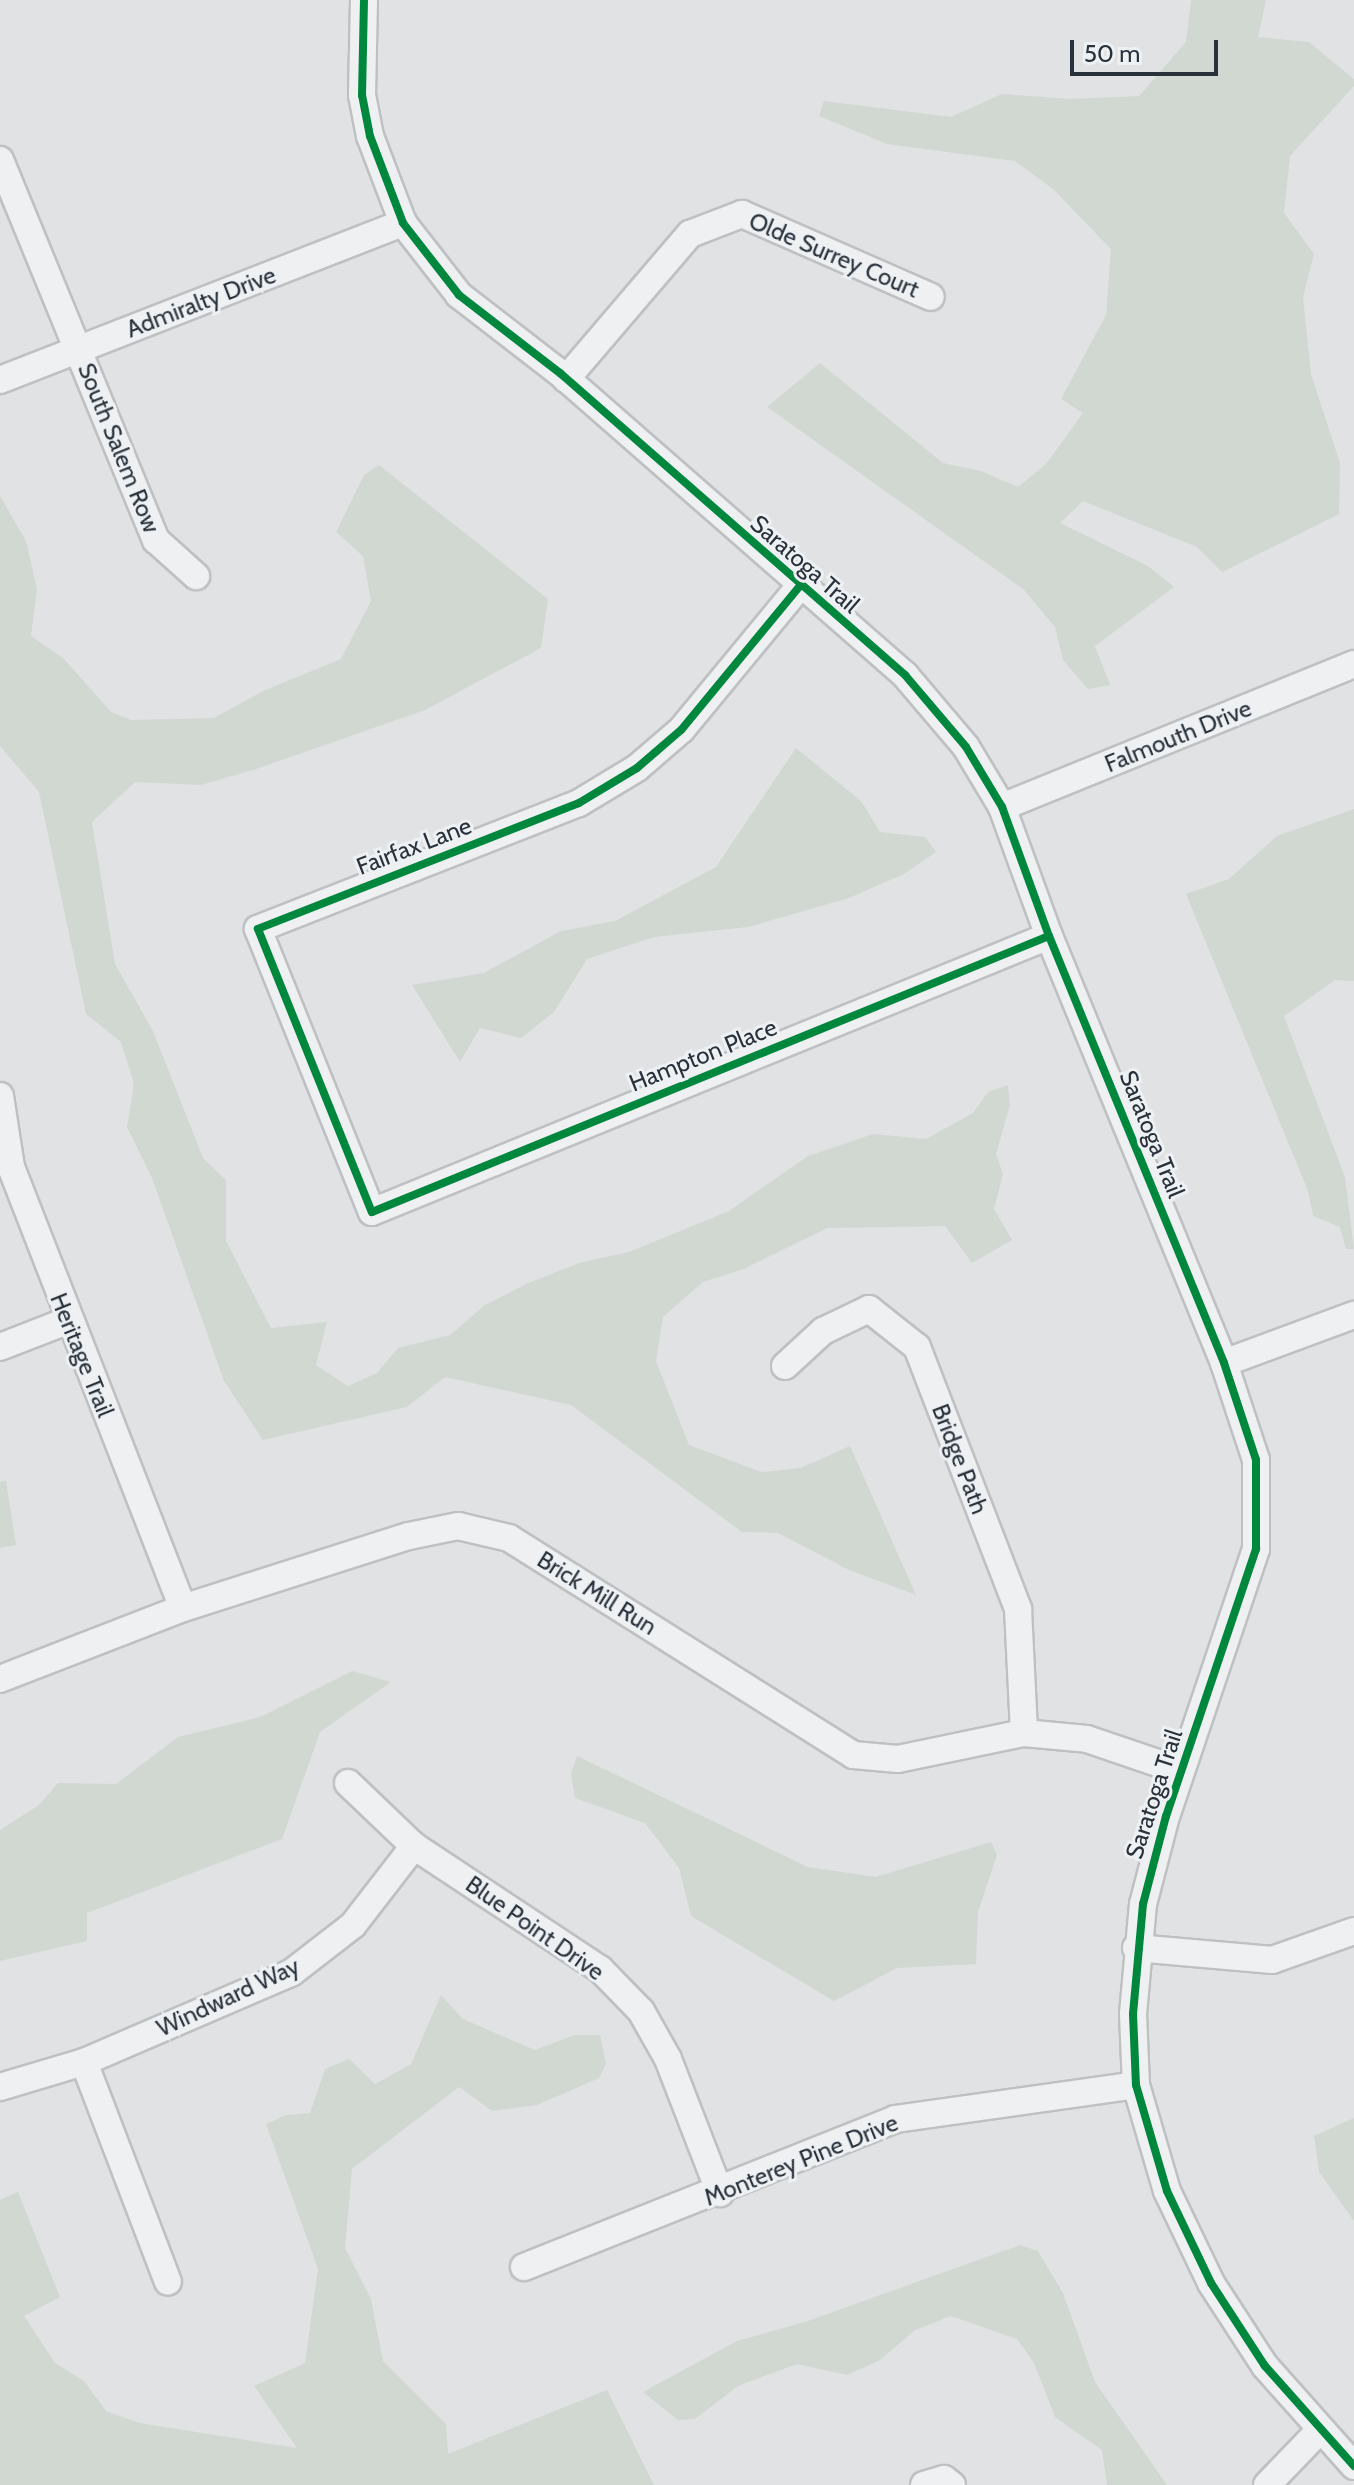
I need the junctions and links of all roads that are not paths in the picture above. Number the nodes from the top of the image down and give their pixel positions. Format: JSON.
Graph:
{"nodes":[{"id":1,"x":364,"y":0,"type":"edge"},
{"id":2,"x":0,"y":160,"type":"edge"},
{"id":3,"x":403,"y":223,"type":"junction"},
{"id":4,"x":931,"y":297,"type":"dead end"},
{"id":5,"x":79,"y":350,"type":"junction"},
{"id":6,"x":566,"y":379,"type":"junction"},
{"id":7,"x":0,"y":380,"type":"edge"},
{"id":8,"x":196,"y":576,"type":"dead end"},
{"id":9,"x":799,"y":587,"type":"junction"},
{"id":10,"x":1354,"y":664,"type":"edge"},
{"id":11,"x":1002,"y":807,"type":"junction"},
{"id":12,"x":1049,"y":936,"type":"junction"},
{"id":13,"x":0,"y":1096,"type":"edge"},
{"id":14,"x":372,"y":1212,"type":"joint"},
{"id":15,"x":1354,"y":1315,"type":"edge"},
{"id":16,"x":67,"y":1321,"type":"junction"},
{"id":17,"x":0,"y":1347,"type":"edge"},
{"id":18,"x":1224,"y":1363,"type":"junction"},
{"id":19,"x":785,"y":1366,"type":"dead end"},
{"id":20,"x":183,"y":1608,"type":"junction"},
{"id":21,"x":0,"y":1679,"type":"edge"},
{"id":22,"x":1024,"y":1733,"type":"junction"},
{"id":23,"x":1181,"y":1771,"type":"junction"},
{"id":24,"x":348,"y":1783,"type":"dead end"},
{"id":25,"x":414,"y":1846,"type":"junction"},
{"id":26,"x":1354,"y":1931,"type":"edge"},
{"id":27,"x":1136,"y":1948,"type":"junction"},
{"id":28,"x":84,"y":2062,"type":"junction"},
{"id":29,"x":1136,"y":2085,"type":"junction"},
{"id":30,"x":0,"y":2087,"type":"edge"},
{"id":31,"x":720,"y":2193,"type":"junction"},
{"id":32,"x":524,"y":2267,"type":"dead end"},
{"id":33,"x":168,"y":2282,"type":"dead end"},
{"id":34,"x":1319,"y":2431,"type":"junction"},
{"id":35,"x":1354,"y":2466,"type":"edge"},
{"id":36,"x":924,"y":2485,"type":"edge"},
{"id":37,"x":952,"y":2485,"type":"edge"},
{"id":38,"x":1267,"y":2485,"type":"edge"}],
"edges":[{"from":1,"to":3,"type":"street","name":"Saratoga Trail"},
{"from":2,"to":5,"type":"street","name":"South Salem Row"},
{"from":3,"to":5,"type":"street","name":"Admiralty Drive"},
{"from":3,"to":6,"type":"street","name":"Saratoga Trail"},
{"from":4,"to":6,"type":"street","name":"Olde Surrey Court"},
{"from":5,"to":7,"type":"street","name":"Admiralty Drive"},
{"from":5,"to":8,"type":"street","name":"South Salem Row"},
{"from":6,"to":9,"type":"street","name":"Saratoga Trail"},
{"from":9,"to":11,"type":"street","name":"Saratoga Trail"},
{"from":9,"to":14,"type":"street","name":"Fairfax Lane"},
{"from":10,"to":11,"type":"street","name":"Falmouth Drive"},
{"from":11,"to":12,"type":"street","name":"Saratoga Trail"},
{"from":12,"to":14,"type":"street","name":"Hampton Place"},
{"from":12,"to":18,"type":"street","name":"Saratoga Trail"},
{"from":13,"to":16,"type":"street","name":"Heritage Trail"},
{"from":15,"to":18,"type":"street"},
{"from":16,"to":17,"type":"street"},
{"from":16,"to":20,"type":"street","name":"Heritage Trail"},
{"from":18,"to":23,"type":"street","name":"Saratoga Trail"},
{"from":19,"to":22,"type":"street","name":"Bridge Path"},
{"from":20,"to":21,"type":"street","name":"Brick Mill Run"},
{"from":20,"to":22,"type":"street","name":"Brick Mill Run"},
{"from":22,"to":23,"type":"street","name":"Brick Mill Run"},
{"from":23,"to":27,"type":"street","name":"Saratoga Trail"},
{"from":24,"to":25,"type":"street","name":"Blue Point Drive"},
{"from":25,"to":28,"type":"street","name":"Windward Way"},
{"from":25,"to":31,"type":"street","name":"Blue Point Drive"},
{"from":26,"to":27,"type":"street"},
{"from":27,"to":29,"type":"street","name":"Saratoga Trail"},
{"from":28,"to":30,"type":"street","name":"Windward Way"},
{"from":28,"to":33,"type":"street"},
{"from":29,"to":31,"type":"street","name":"Monterey Pine Drive"},
{"from":29,"to":34,"type":"street","name":"Saratoga Trail"},
{"from":31,"to":32,"type":"street","name":"Monterey Pine Drive"},
{"from":34,"to":35,"type":"street","name":"Saratoga Trail"},
{"from":34,"to":38,"type":"street"},
{"from":36,"to":37,"type":"street"}]}
